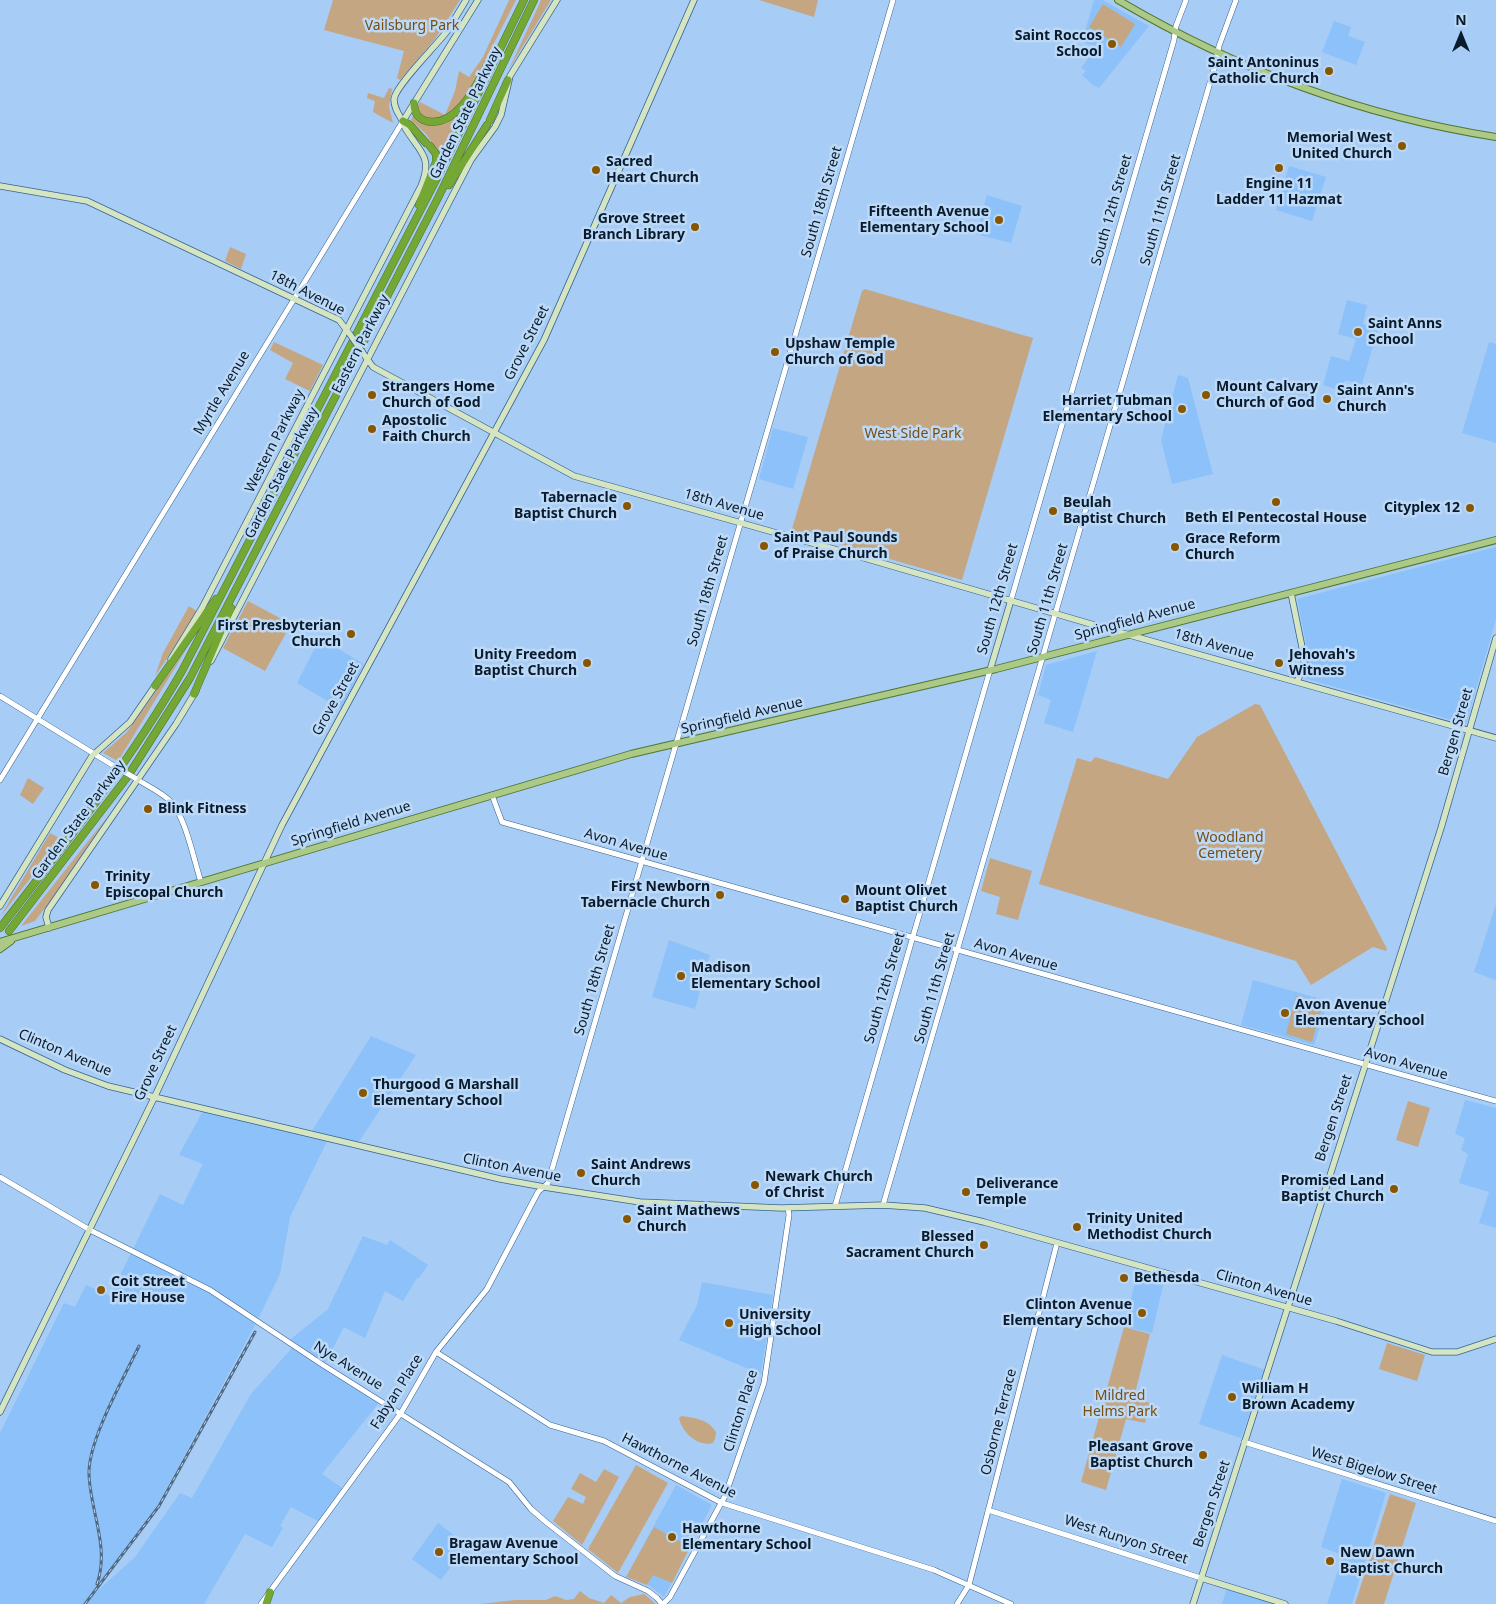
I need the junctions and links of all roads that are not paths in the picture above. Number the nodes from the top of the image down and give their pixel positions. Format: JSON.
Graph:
{"nodes":[{"id":1,"x":466,"y":0,"type":"edge"},
{"id":2,"x":478,"y":0,"type":"edge"},
{"id":3,"x":524,"y":0,"type":"edge"},
{"id":4,"x":534,"y":0,"type":"edge"},
{"id":5,"x":556,"y":0,"type":"edge"},
{"id":6,"x":694,"y":0,"type":"edge"},
{"id":7,"x":893,"y":0,"type":"edge"},
{"id":8,"x":1118,"y":0,"type":"edge"},
{"id":9,"x":1186,"y":0,"type":"edge"},
{"id":10,"x":1236,"y":0,"type":"edge"},
{"id":11,"x":515,"y":17,"type":"junction"},
{"id":12,"x":1175,"y":32,"type":"junction"},
{"id":13,"x":433,"y":48,"type":"junction"},
{"id":14,"x":1218,"y":53,"type":"junction"},
{"id":15,"x":446,"y":54,"type":"junction"},
{"id":16,"x":508,"y":80,"type":"junction"},
{"id":17,"x":414,"y":103,"type":"junction"},
{"id":18,"x":403,"y":121,"type":"junction"},
{"id":19,"x":1496,"y":138,"type":"edge"},
{"id":20,"x":0,"y":186,"type":"edge"},
{"id":21,"x":422,"y":231,"type":"junction"},
{"id":22,"x":397,"y":258,"type":"junction"},
{"id":23,"x":294,"y":299,"type":"junction"},
{"id":24,"x":348,"y":331,"type":"junction"},
{"id":25,"x":366,"y":358,"type":"junction"},
{"id":26,"x":494,"y":433,"type":"junction"},
{"id":27,"x":740,"y":522,"type":"junction"},
{"id":28,"x":1496,"y":540,"type":"edge"},
{"id":29,"x":253,"y":557,"type":"junction"},
{"id":30,"x":234,"y":572,"type":"junction"},
{"id":31,"x":1291,"y":593,"type":"junction"},
{"id":32,"x":1011,"y":600,"type":"junction"},
{"id":33,"x":1055,"y":613,"type":"junction"},
{"id":34,"x":1130,"y":634,"type":"junction"},
{"id":35,"x":1496,"y":638,"type":"edge"},
{"id":36,"x":1043,"y":657,"type":"junction"},
{"id":37,"x":990,"y":670,"type":"junction"},
{"id":38,"x":1297,"y":682,"type":"junction"},
{"id":39,"x":155,"y":686,"type":"junction"},
{"id":40,"x":194,"y":694,"type":"junction"},
{"id":41,"x":0,"y":696,"type":"edge"},
{"id":42,"x":38,"y":719,"type":"junction"},
{"id":43,"x":1469,"y":730,"type":"junction"},
{"id":44,"x":1496,"y":738,"type":"edge"},
{"id":45,"x":676,"y":744,"type":"junction"},
{"id":46,"x":94,"y":754,"type":"junction"},
{"id":47,"x":136,"y":779,"type":"junction"},
{"id":48,"x":0,"y":780,"type":"edge"},
{"id":49,"x":492,"y":795,"type":"junction"},
{"id":50,"x":641,"y":861,"type":"junction"},
{"id":51,"x":264,"y":864,"type":"junction"},
{"id":52,"x":201,"y":882,"type":"junction"},
{"id":53,"x":0,"y":906,"type":"edge"},
{"id":54,"x":0,"y":928,"type":"edge"},
{"id":55,"x":49,"y":928,"type":"junction"},
{"id":56,"x":9,"y":931,"type":"dead end"},
{"id":57,"x":21,"y":936,"type":"junction"},
{"id":58,"x":912,"y":938,"type":"junction"},
{"id":59,"x":0,"y":942,"type":"edge"},
{"id":60,"x":0,"y":949,"type":"edge"},
{"id":61,"x":957,"y":950,"type":"junction"},
{"id":62,"x":0,"y":1039,"type":"edge"},
{"id":63,"x":1365,"y":1064,"type":"junction"},
{"id":64,"x":155,"y":1096,"type":"junction"},
{"id":65,"x":1496,"y":1101,"type":"edge"},
{"id":66,"x":0,"y":1177,"type":"edge"},
{"id":67,"x":544,"y":1188,"type":"junction"},
{"id":68,"x":883,"y":1205,"type":"junction"},
{"id":69,"x":835,"y":1206,"type":"junction"},
{"id":70,"x":788,"y":1208,"type":"junction"},
{"id":71,"x":90,"y":1230,"type":"junction"},
{"id":72,"x":1056,"y":1243,"type":"junction"},
{"id":73,"x":1287,"y":1307,"type":"junction"},
{"id":74,"x":1496,"y":1339,"type":"edge"},
{"id":75,"x":436,"y":1352,"type":"junction"},
{"id":76,"x":0,"y":1412,"type":"edge"},
{"id":77,"x":401,"y":1412,"type":"junction"},
{"id":78,"x":1244,"y":1442,"type":"junction"},
{"id":79,"x":722,"y":1503,"type":"junction"},
{"id":80,"x":988,"y":1510,"type":"junction"},
{"id":81,"x":1496,"y":1521,"type":"edge"},
{"id":82,"x":1201,"y":1578,"type":"junction"},
{"id":83,"x":969,"y":1585,"type":"junction"},
{"id":84,"x":270,"y":1592,"type":"joint"},
{"id":85,"x":263,"y":1604,"type":"edge"},
{"id":86,"x":663,"y":1604,"type":"edge"},
{"id":87,"x":957,"y":1604,"type":"edge"},
{"id":88,"x":1011,"y":1604,"type":"edge"},
{"id":89,"x":1193,"y":1604,"type":"edge"},
{"id":90,"x":1285,"y":1604,"type":"edge"}],
"edges":[{"from":1,"to":13,"type":"main road","name":"Western Parkway"},
{"from":2,"to":15,"type":"main road","name":"Myrtle Avenue"},
{"from":3,"to":11,"type":"highway","name":"Garden State Parkway"},
{"from":4,"to":21,"type":"highway","name":"Garden State Parkway"},
{"from":5,"to":16,"type":"main road","name":"Eastern Parkway"},
{"from":6,"to":26,"type":"main road","name":"Grove Street"},
{"from":7,"to":27,"type":"street","name":"South 18th Street"},
{"from":8,"to":12,"type":"main road"},
{"from":9,"to":12,"type":"street","name":"South 12th Street"},
{"from":10,"to":14,"type":"street","name":"South 11th Street"},
{"from":11,"to":17,"type":"highway"},
{"from":11,"to":22,"type":"highway","name":"Garden State Parkway"},
{"from":12,"to":14,"type":"main road"},
{"from":12,"to":32,"type":"street","name":"South 12th Street"},
{"from":13,"to":15,"type":"main road"},
{"from":13,"to":18,"type":"main road","name":"Western Parkway"},
{"from":14,"to":19,"type":"main road"},
{"from":14,"to":33,"type":"street","name":"South 11th Street"},
{"from":15,"to":17,"type":"main road","name":"Myrtle Avenue"},
{"from":16,"to":21,"type":"highway"},
{"from":16,"to":25,"type":"main road","name":"Eastern Parkway"},
{"from":17,"to":18,"type":"main road","name":"Myrtle Avenue"},
{"from":18,"to":22,"type":"highway"},
{"from":18,"to":23,"type":"street","name":"Myrtle Avenue"},
{"from":18,"to":24,"type":"main road","name":"Western Parkway"},
{"from":20,"to":23,"type":"main road","name":"18th Avenue"},
{"from":21,"to":29,"type":"highway","name":"Garden State Parkway"},
{"from":22,"to":30,"type":"highway","name":"Garden State Parkway"},
{"from":23,"to":24,"type":"main road","name":"18th Avenue"},
{"from":23,"to":42,"type":"street","name":"Myrtle Avenue"},
{"from":24,"to":25,"type":"main road","name":"18th Avenue","bridge":true},
{"from":24,"to":39,"type":"main road","name":"Western Parkway"},
{"from":25,"to":26,"type":"main road","name":"18th Avenue"},
{"from":25,"to":40,"type":"main road","name":"Eastern Parkway"},
{"from":26,"to":27,"type":"main road","name":"18th Avenue"},
{"from":26,"to":51,"type":"main road","name":"Grove Street"},
{"from":27,"to":32,"type":"main road","name":"18th Avenue"},
{"from":27,"to":45,"type":"street","name":"South 18th Street"},
{"from":28,"to":31,"type":"main road","name":"Springfield Avenue"},
{"from":29,"to":40,"type":"highway"},
{"from":29,"to":56,"type":"highway","name":"Garden State Parkway"},
{"from":30,"to":39,"type":"highway"},
{"from":30,"to":54,"type":"highway","name":"Garden State Parkway"},
{"from":31,"to":34,"type":"main road","name":"Springfield Avenue"},
{"from":31,"to":38,"type":"main road"},
{"from":32,"to":33,"type":"main road","name":"18th Avenue"},
{"from":32,"to":37,"type":"main road","name":"South 12th Street"},
{"from":33,"to":34,"type":"main road","name":"18th Avenue"},
{"from":33,"to":36,"type":"street","name":"South 11th Street"},
{"from":34,"to":36,"type":"main road","name":"Springfield Avenue"},
{"from":34,"to":38,"type":"main road","name":"18th Avenue"},
{"from":35,"to":43,"type":"main road","name":"Bergen Street"},
{"from":36,"to":37,"type":"main road","name":"Springfield Avenue"},
{"from":36,"to":61,"type":"street","name":"South 11th Street"},
{"from":37,"to":45,"type":"main road","name":"Springfield Avenue"},
{"from":37,"to":58,"type":"street","name":"South 12th Street"},
{"from":38,"to":43,"type":"main road","name":"18th Avenue"},
{"from":39,"to":46,"type":"main road","name":"Western Parkway"},
{"from":40,"to":47,"type":"main road","name":"Eastern Parkway"},
{"from":41,"to":42,"type":"street"},
{"from":42,"to":46,"type":"street"},
{"from":42,"to":48,"type":"street","name":"Myrtle Avenue"},
{"from":43,"to":44,"type":"main road","name":"18th Avenue"},
{"from":43,"to":63,"type":"main road","name":"Bergen Street"},
{"from":45,"to":49,"type":"main road","name":"Springfield Avenue"},
{"from":45,"to":50,"type":"street","name":"South 18th Street"},
{"from":46,"to":47,"type":"street","bridge":true},
{"from":46,"to":53,"type":"main road","name":"Western Parkway"},
{"from":47,"to":52,"type":"street"},
{"from":47,"to":55,"type":"main road","name":"Eastern Parkway"},
{"from":49,"to":50,"type":"street","name":"Avon Avenue"},
{"from":49,"to":51,"type":"main road","name":"Springfield Avenue"},
{"from":50,"to":58,"type":"street","name":"Avon Avenue"},
{"from":50,"to":67,"type":"street","name":"South 18th Street"},
{"from":51,"to":52,"type":"main road","name":"Springfield Avenue"},
{"from":51,"to":64,"type":"main road","name":"Grove Street"},
{"from":52,"to":55,"type":"main road","name":"Springfield Avenue"},
{"from":55,"to":57,"type":"main road","name":"Springfield Avenue"},
{"from":57,"to":59,"type":"main road","name":"Springfield Avenue"},
{"from":57,"to":60,"type":"main road"},
{"from":58,"to":61,"type":"street","name":"Avon Avenue"},
{"from":58,"to":69,"type":"street","name":"South 12th Street"},
{"from":61,"to":63,"type":"street","name":"Avon Avenue"},
{"from":61,"to":68,"type":"street","name":"South 11th Street"},
{"from":62,"to":64,"type":"main road","name":"Clinton Avenue"},
{"from":63,"to":65,"type":"street","name":"Avon Avenue"},
{"from":63,"to":73,"type":"main road","name":"Bergen Street"},
{"from":64,"to":67,"type":"main road","name":"Clinton Avenue"},
{"from":64,"to":71,"type":"main road","name":"Grove Street"},
{"from":66,"to":71,"type":"street","name":"Nye Avenue"},
{"from":67,"to":70,"type":"main road","name":"Clinton Avenue"},
{"from":67,"to":75,"type":"street","name":"Fabyan Place"},
{"from":68,"to":69,"type":"main road","name":"Clinton Avenue"},
{"from":68,"to":72,"type":"main road","name":"Clinton Avenue"},
{"from":69,"to":70,"type":"main road","name":"Clinton Avenue"},
{"from":70,"to":79,"type":"street","name":"Clinton Place"},
{"from":71,"to":76,"type":"main road","name":"Grove Street"},
{"from":71,"to":77,"type":"street","name":"Nye Avenue"},
{"from":72,"to":73,"type":"main road","name":"Clinton Avenue"},
{"from":72,"to":80,"type":"street","name":"Osborne Terrace"},
{"from":73,"to":74,"type":"main road","name":"Clinton Avenue"},
{"from":73,"to":78,"type":"main road","name":"Bergen Street"},
{"from":75,"to":77,"type":"street","name":"Fabyan Place"},
{"from":75,"to":79,"type":"street","name":"Hawthorne Avenue"},
{"from":77,"to":84,"type":"street","name":"Fabyan Place"},
{"from":77,"to":86,"type":"street","name":"Nye Avenue"},
{"from":78,"to":81,"type":"street","name":"West Bigelow Street"},
{"from":78,"to":82,"type":"main road","name":"Bergen Street"},
{"from":79,"to":83,"type":"street","name":"Hawthorne Avenue"},
{"from":79,"to":86,"type":"street","name":"Clinton Place"},
{"from":80,"to":82,"type":"street","name":"West Runyon Street"},
{"from":80,"to":83,"type":"street","name":"Osborne Terrace"},
{"from":82,"to":89,"type":"main road","name":"Bergen Street"},
{"from":82,"to":90,"type":"main road","name":"West Runyon Street"},
{"from":83,"to":87,"type":"street","name":"Osborne Terrace"},
{"from":83,"to":88,"type":"street","name":"Hawthorne Avenue"},
{"from":84,"to":85,"type":"highway"}]}
